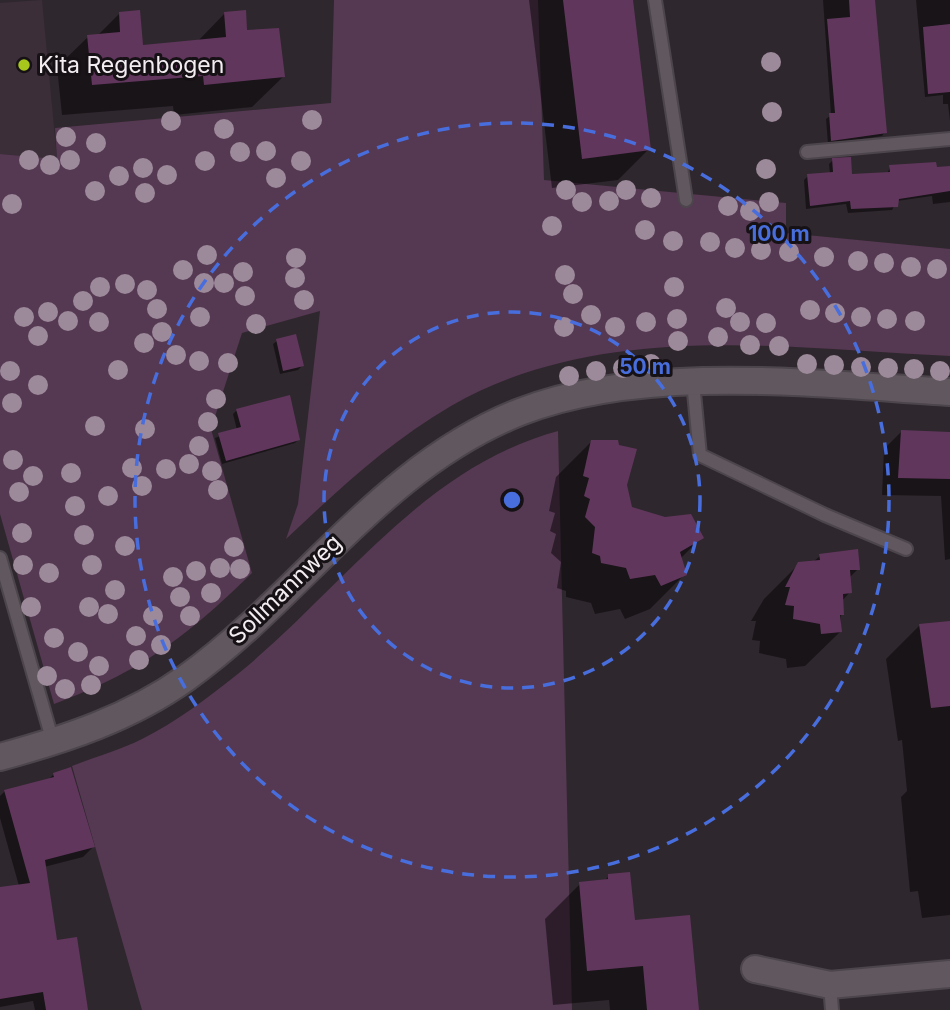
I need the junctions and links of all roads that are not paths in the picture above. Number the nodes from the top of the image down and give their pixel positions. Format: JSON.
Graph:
{"nodes":[{"id":1,"x":655,"y":0,"type":"edge"},
{"id":2,"x":950,"y":139,"type":"edge"},
{"id":3,"x":807,"y":152,"type":"dead end"},
{"id":4,"x":687,"y":200,"type":"dead end"},
{"id":5,"x":693,"y":383,"type":"junction"},
{"id":6,"x":950,"y":392,"type":"edge"},
{"id":7,"x":906,"y":549,"type":"dead end"},
{"id":8,"x":0,"y":558,"type":"edge"},
{"id":9,"x":53,"y":742,"type":"junction"},
{"id":10,"x":0,"y":757,"type":"edge"},
{"id":11,"x":755,"y":968,"type":"dead end"},
{"id":12,"x":950,"y":974,"type":"edge"},
{"id":13,"x":831,"y":998,"type":"edge"}],
"edges":[{"from":1,"to":4,"type":"lane"},
{"from":2,"to":3,"type":"lane"},
{"from":5,"to":6,"type":"street","name":"Sollmannweg"},
{"from":5,"to":7,"type":"lane"},
{"from":5,"to":9,"type":"street","name":"Sollmannweg"},
{"from":8,"to":9,"type":"lane"},
{"from":9,"to":10,"type":"street","name":"Sollmannweg"},
{"from":11,"to":13,"type":"street"},
{"from":12,"to":13,"type":"street"}]}
